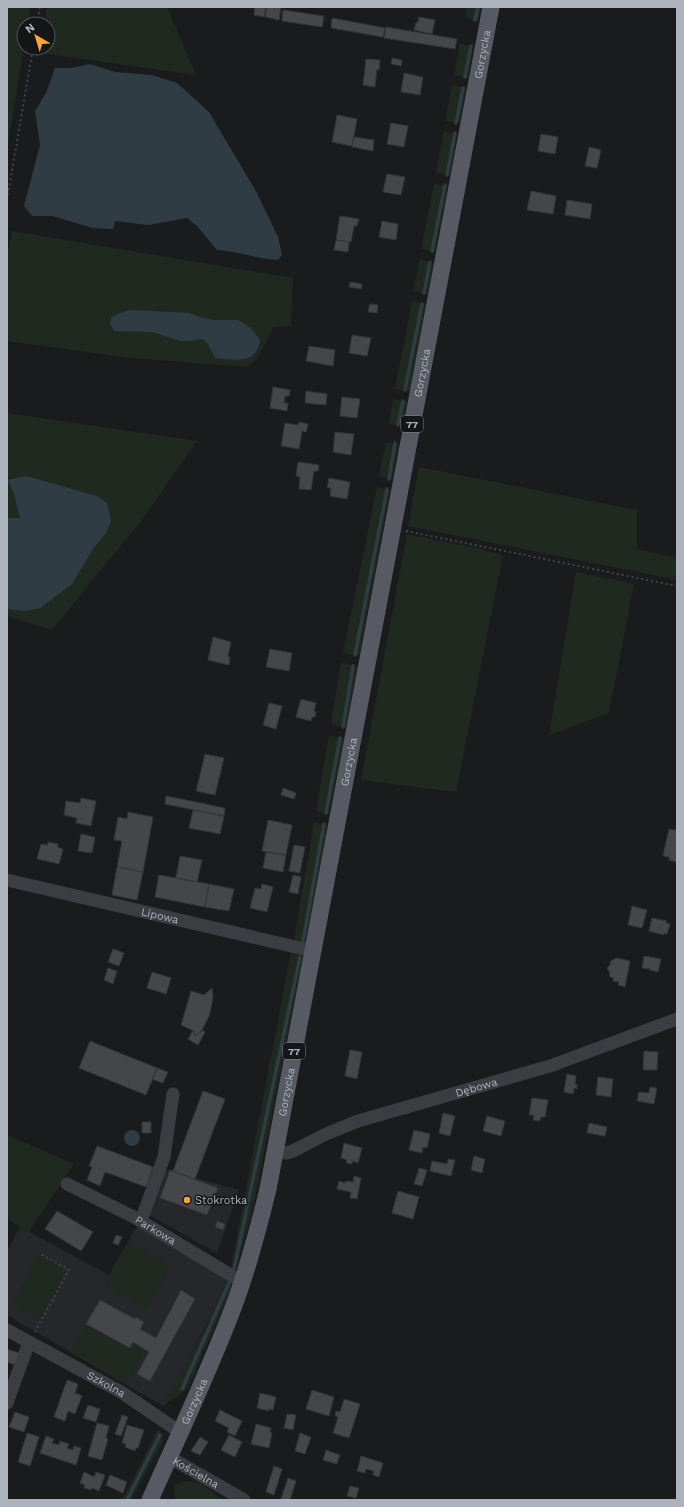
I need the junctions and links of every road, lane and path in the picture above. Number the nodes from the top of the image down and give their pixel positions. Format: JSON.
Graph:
{"nodes":[{"id":1,"x":491,"y":7,"type":"edge"},
{"id":2,"x":32,"y":56,"type":"edge"},
{"id":3,"x":7,"y":200,"type":"edge"},
{"id":4,"x":392,"y":528,"type":"junction"},
{"id":5,"x":677,"y":586,"type":"edge"},
{"id":6,"x":7,"y":880,"type":"edge"},
{"id":7,"x":313,"y":951,"type":"junction"},
{"id":8,"x":677,"y":1019,"type":"edge"},
{"id":9,"x":173,"y":1094,"type":"dead end"},
{"id":10,"x":275,"y":1152,"type":"junction"},
{"id":11,"x":67,"y":1184,"type":"dead end"},
{"id":12,"x":141,"y":1221,"type":"junction"},
{"id":13,"x":39,"y":1253,"type":"dead end"},
{"id":14,"x":243,"y":1280,"type":"junction"},
{"id":15,"x":7,"y":1330,"type":"edge"},
{"id":16,"x":32,"y":1338,"type":"junction"},
{"id":17,"x":7,"y":1402,"type":"edge"},
{"id":18,"x":180,"y":1432,"type":"junction"},
{"id":19,"x":168,"y":1457,"type":"junction"},
{"id":20,"x":150,"y":1500,"type":"edge"},
{"id":21,"x":244,"y":1500,"type":"edge"}],
"edges":[{"from":1,"to":4,"type":"main road","name":"Gorzycka","number":"77"},
{"from":2,"to":3,"type":"path"},
{"from":4,"to":5,"type":"path"},
{"from":4,"to":7,"type":"main road","name":"Gorzycka","number":"77"},
{"from":6,"to":7,"type":"street","name":"Lipowa"},
{"from":7,"to":10,"type":"main road","name":"Gorzycka","number":"77"},
{"from":8,"to":10,"type":"street","name":"Dębowa"},
{"from":9,"to":12,"type":"street"},
{"from":10,"to":14,"type":"main road","name":"Gorzycka","number":"77"},
{"from":11,"to":12,"type":"street","name":"Parkowa"},
{"from":12,"to":14,"type":"street","name":"Parkowa"},
{"from":13,"to":16,"type":"path"},
{"from":14,"to":18,"type":"main road","name":"Gorzycka","number":"77"},
{"from":15,"to":16,"type":"street","name":"Szkolna"},
{"from":16,"to":17,"type":"street"},
{"from":16,"to":18,"type":"street","name":"Szkolna"},
{"from":18,"to":19,"type":"main road","name":"Gorzycka","number":"77"},
{"from":19,"to":20,"type":"main road","name":"Gorzycka","number":"77"},
{"from":19,"to":21,"type":"street","name":"Kościelna"}]}
